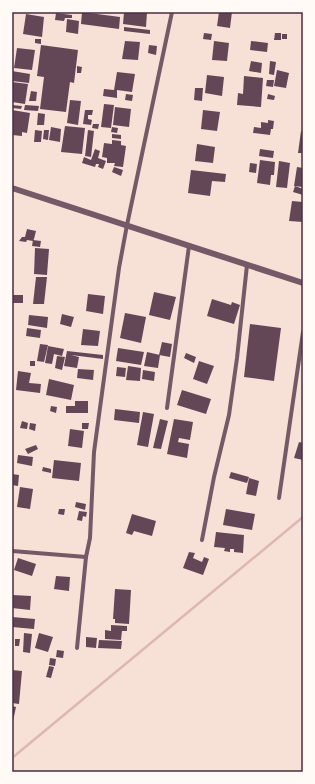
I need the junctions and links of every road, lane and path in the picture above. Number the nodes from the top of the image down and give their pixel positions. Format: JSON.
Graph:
{"nodes":[{"id":1,"x":172,"y":12,"type":"edge"},
{"id":2,"x":12,"y":188,"type":"edge"},
{"id":3,"x":127,"y":225,"type":"junction"},
{"id":4,"x":189,"y":246,"type":"junction"},
{"id":5,"x":247,"y":265,"type":"junction"},
{"id":6,"x":303,"y":283,"type":"edge"},
{"id":7,"x":303,"y":332,"type":"edge"},
{"id":8,"x":167,"y":408,"type":"dead end"},
{"id":9,"x":279,"y":498,"type":"dead end"},
{"id":10,"x":202,"y":540,"type":"dead end"},
{"id":11,"x":12,"y":551,"type":"edge"},
{"id":12,"x":86,"y":557,"type":"junction"},
{"id":13,"x":77,"y":648,"type":"dead end"}],
"edges":[{"from":1,"to":3,"type":"street"},
{"from":2,"to":3,"type":"street"},
{"from":3,"to":4,"type":"street"},
{"from":3,"to":12,"type":"street"},
{"from":4,"to":5,"type":"street"},
{"from":4,"to":8,"type":"street"},
{"from":5,"to":6,"type":"street"},
{"from":5,"to":10,"type":"street"},
{"from":7,"to":9,"type":"street"},
{"from":11,"to":12,"type":"street"},
{"from":12,"to":13,"type":"street"}]}
